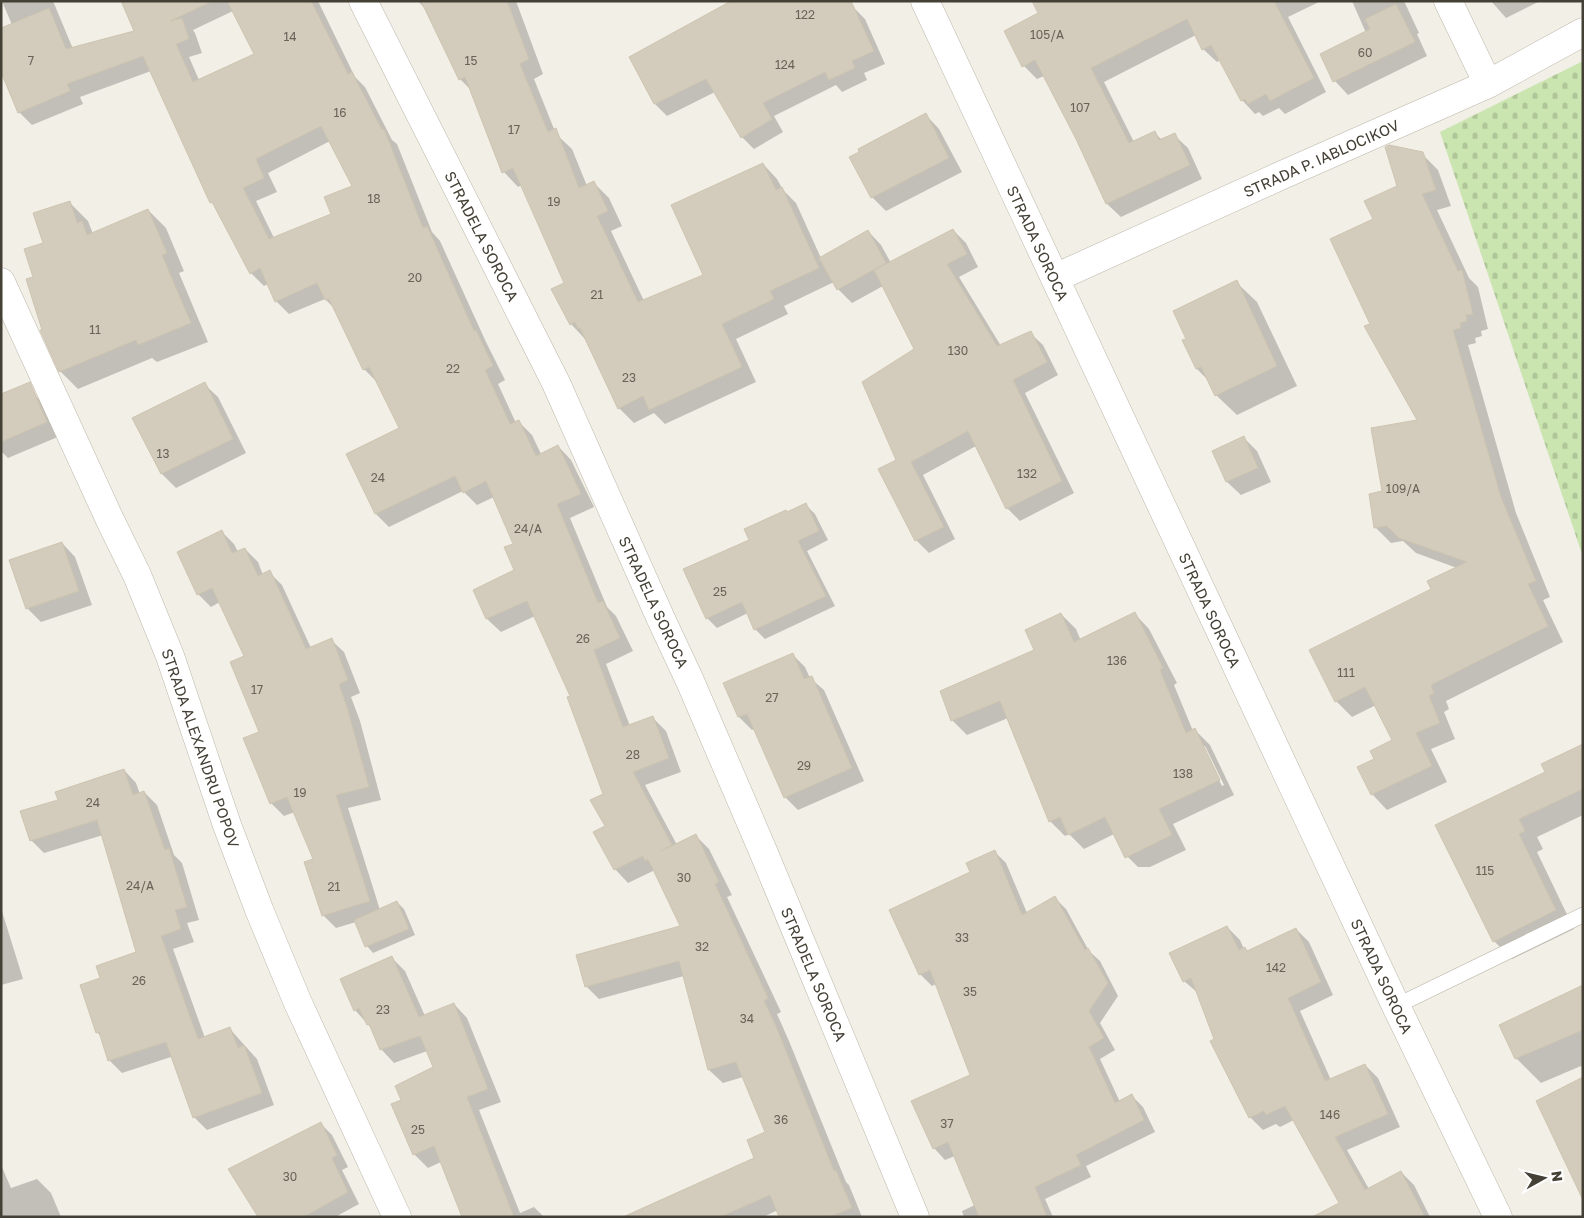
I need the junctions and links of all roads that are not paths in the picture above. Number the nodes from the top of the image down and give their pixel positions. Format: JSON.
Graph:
{"nodes":[{"id":1,"x":363,"y":1,"type":"edge"},
{"id":2,"x":925,"y":1,"type":"edge"},
{"id":3,"x":1448,"y":1,"type":"edge"},
{"id":4,"x":1583,"y":32,"type":"edge"},
{"id":5,"x":1488,"y":84,"type":"junction"},
{"id":6,"x":1055,"y":278,"type":"junction"},
{"id":7,"x":1,"y":282,"type":"edge"},
{"id":8,"x":1583,"y":915,"type":"edge"},
{"id":9,"x":1396,"y":1006,"type":"junction"},
{"id":10,"x":397,"y":1217,"type":"edge"},
{"id":11,"x":915,"y":1217,"type":"edge"},
{"id":12,"x":1498,"y":1217,"type":"edge"}],
"edges":[{"from":1,"to":11,"type":"street","name":"STRADELA SOROCА"},
{"from":2,"to":6,"type":"street","name":"STRADA SOROCA"},
{"from":3,"to":5,"type":"street"},
{"from":4,"to":5,"type":"street","name":"STRADA P. IABLOCIKOV"},
{"from":5,"to":6,"type":"street","name":"STRADA P. IABLOCIKOV"},
{"from":6,"to":9,"type":"street","name":"STRADA SOROCA"},
{"from":7,"to":10,"type":"street","name":"STRADA ALEXANDRU POPOV"},
{"from":8,"to":9,"type":"lane"},
{"from":9,"to":12,"type":"street","name":"STRADA SOROCA"}]}
